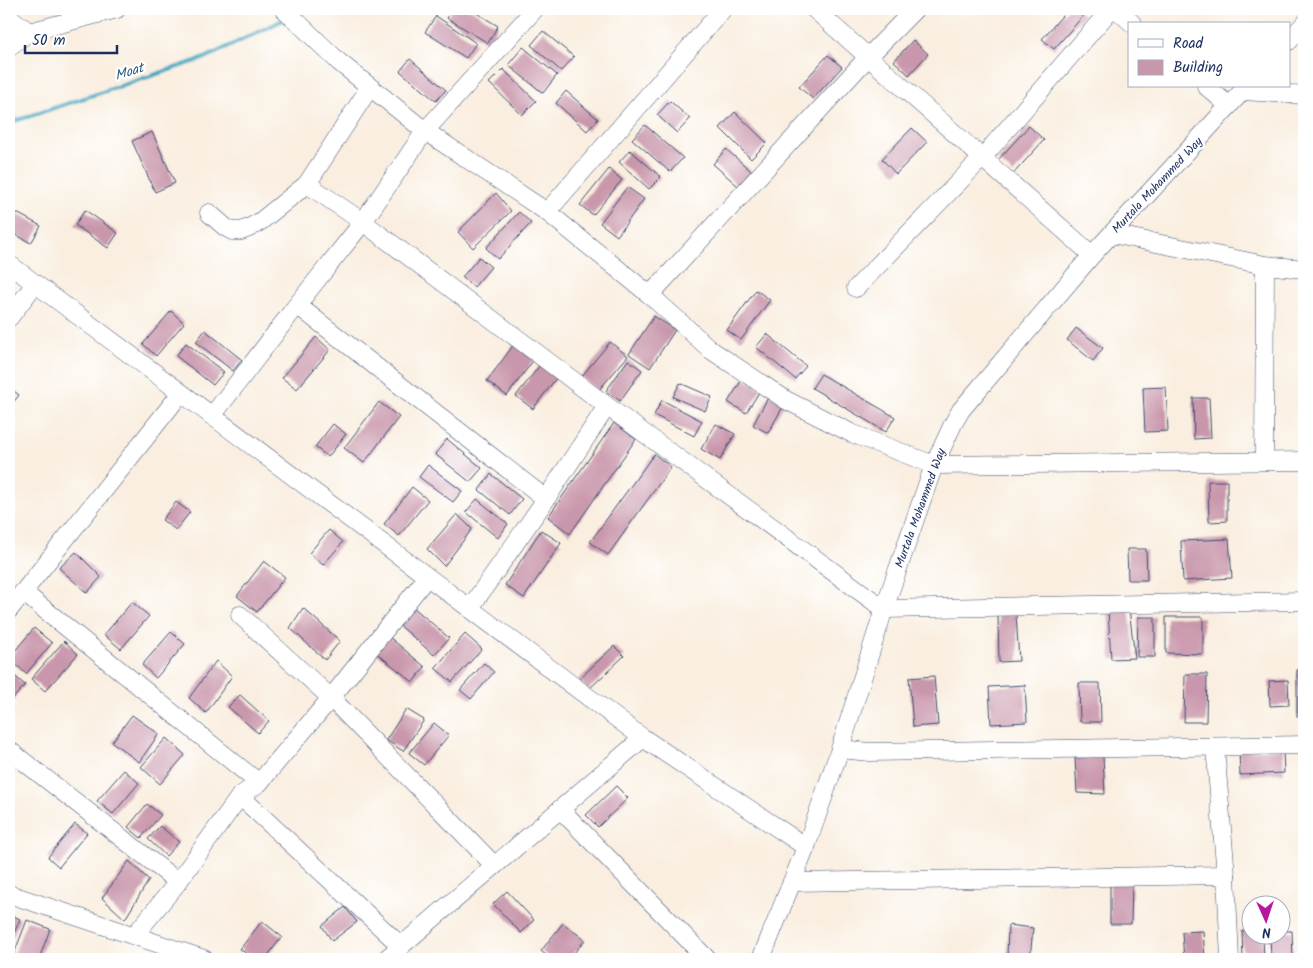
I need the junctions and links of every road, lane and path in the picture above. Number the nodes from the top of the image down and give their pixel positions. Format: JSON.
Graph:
{"nodes":[{"id":1,"x":117,"y":9,"type":"edge"},
{"id":2,"x":285,"y":9,"type":"edge"},
{"id":3,"x":535,"y":9,"type":"edge"},
{"id":4,"x":723,"y":9,"type":"edge"},
{"id":5,"x":814,"y":9,"type":"edge"},
{"id":6,"x":915,"y":9,"type":"edge"},
{"id":7,"x":1111,"y":9,"type":"edge"},
{"id":8,"x":1116,"y":9,"type":"edge"},
{"id":9,"x":9,"y":17,"type":"edge"},
{"id":10,"x":1131,"y":22,"type":"edge"},
{"id":11,"x":1304,"y":24,"type":"edge"},
{"id":12,"x":29,"y":32,"type":"junction"},
{"id":13,"x":1290,"y":40,"type":"edge"},
{"id":14,"x":9,"y":47,"type":"edge"},
{"id":15,"x":868,"y":57,"type":"junction"},
{"id":16,"x":370,"y":87,"type":"junction"},
{"id":17,"x":1208,"y":88,"type":"edge"},
{"id":18,"x":1245,"y":88,"type":"edge"},
{"id":19,"x":1304,"y":95,"type":"edge"},
{"id":20,"x":1229,"y":106,"type":"junction"},
{"id":21,"x":425,"y":131,"type":"junction"},
{"id":22,"x":982,"y":158,"type":"junction"},
{"id":23,"x":307,"y":184,"type":"junction"},
{"id":24,"x":547,"y":212,"type":"junction"},
{"id":25,"x":208,"y":213,"type":"dead end"},
{"id":26,"x":363,"y":222,"type":"junction"},
{"id":27,"x":1112,"y":234,"type":"junction"},
{"id":28,"x":1092,"y":255,"type":"junction"},
{"id":29,"x":9,"y":264,"type":"edge"},
{"id":30,"x":1265,"y":265,"type":"junction"},
{"id":31,"x":1304,"y":268,"type":"edge"},
{"id":32,"x":35,"y":284,"type":"junction"},
{"id":33,"x":856,"y":288,"type":"dead end"},
{"id":34,"x":650,"y":296,"type":"junction"},
{"id":35,"x":297,"y":305,"type":"junction"},
{"id":36,"x":9,"y":318,"type":"edge"},
{"id":37,"x":181,"y":393,"type":"junction"},
{"id":38,"x":607,"y":406,"type":"junction"},
{"id":39,"x":212,"y":416,"type":"junction"},
{"id":40,"x":1264,"y":461,"type":"junction"},
{"id":41,"x":1304,"y":461,"type":"edge"},
{"id":42,"x":934,"y":465,"type":"junction"},
{"id":43,"x":546,"y":499,"type":"junction"},
{"id":44,"x":428,"y":577,"type":"junction"},
{"id":45,"x":23,"y":592,"type":"junction"},
{"id":46,"x":1304,"y":601,"type":"edge"},
{"id":47,"x":470,"y":608,"type":"junction"},
{"id":48,"x":884,"y":609,"type":"junction"},
{"id":49,"x":9,"y":610,"type":"edge"},
{"id":50,"x":240,"y":615,"type":"dead end"},
{"id":51,"x":331,"y":698,"type":"junction"},
{"id":52,"x":643,"y":738,"type":"junction"},
{"id":53,"x":1215,"y":746,"type":"junction"},
{"id":54,"x":1304,"y":746,"type":"edge"},
{"id":55,"x":840,"y":749,"type":"junction"},
{"id":56,"x":9,"y":750,"type":"edge"},
{"id":57,"x":259,"y":783,"type":"junction"},
{"id":58,"x":240,"y":796,"type":"junction"},
{"id":59,"x":560,"y":809,"type":"junction"},
{"id":60,"x":806,"y":847,"type":"junction"},
{"id":61,"x":494,"y":866,"type":"junction"},
{"id":62,"x":1226,"y":875,"type":"junction"},
{"id":63,"x":178,"y":882,"type":"junction"},
{"id":64,"x":792,"y":882,"type":"junction"},
{"id":65,"x":9,"y":894,"type":"edge"},
{"id":66,"x":134,"y":936,"type":"junction"},
{"id":67,"x":401,"y":946,"type":"junction"},
{"id":68,"x":204,"y":959,"type":"edge"},
{"id":69,"x":386,"y":959,"type":"edge"},
{"id":70,"x":707,"y":959,"type":"edge"},
{"id":71,"x":761,"y":959,"type":"edge"},
{"id":72,"x":1230,"y":959,"type":"edge"}],
"edges":[{"from":1,"to":12,"type":"street"},
{"from":2,"to":16,"type":"street"},
{"from":3,"to":21,"type":"street"},
{"from":4,"to":24,"type":"street"},
{"from":5,"to":15,"type":"street"},
{"from":6,"to":15,"type":"street"},
{"from":7,"to":22,"type":"street"},
{"from":8,"to":10,"type":"street"},
{"from":9,"to":12,"type":"street"},
{"from":11,"to":13,"type":"street"},
{"from":12,"to":14,"type":"street"},
{"from":15,"to":22,"type":"street"},
{"from":15,"to":34,"type":"street"},
{"from":16,"to":21,"type":"street"},
{"from":16,"to":23,"type":"street"},
{"from":17,"to":20,"type":"street"},
{"from":18,"to":19,"type":"street"},
{"from":18,"to":20,"type":"street","name":"Murtala Mohammed Way"},
{"from":20,"to":27,"type":"street","name":"Murtala Mohammed Way"},
{"from":21,"to":24,"type":"street"},
{"from":21,"to":26,"type":"street"},
{"from":22,"to":28,"type":"street"},
{"from":22,"to":33,"type":"street"},
{"from":23,"to":25,"type":"street"},
{"from":23,"to":26,"type":"street"},
{"from":24,"to":34,"type":"street"},
{"from":26,"to":35,"type":"street"},
{"from":26,"to":38,"type":"street"},
{"from":27,"to":28,"type":"street","name":"Murtala Mohammed Way"},
{"from":27,"to":30,"type":"street"},
{"from":28,"to":42,"type":"street","name":"Murtala Mohammed Way"},
{"from":29,"to":32,"type":"street"},
{"from":30,"to":31,"type":"street"},
{"from":30,"to":40,"type":"street"},
{"from":32,"to":36,"type":"street"},
{"from":32,"to":37,"type":"street"},
{"from":34,"to":42,"type":"street"},
{"from":35,"to":39,"type":"street"},
{"from":35,"to":43,"type":"street"},
{"from":37,"to":39,"type":"street"},
{"from":37,"to":45,"type":"street"},
{"from":38,"to":43,"type":"street"},
{"from":38,"to":48,"type":"street"},
{"from":39,"to":44,"type":"street"},
{"from":40,"to":41,"type":"street"},
{"from":40,"to":42,"type":"street"},
{"from":42,"to":48,"type":"street","name":"Murtala Mohammed Way"},
{"from":43,"to":47,"type":"street"},
{"from":44,"to":47,"type":"street"},
{"from":44,"to":51,"type":"street"},
{"from":45,"to":49,"type":"street"},
{"from":45,"to":57,"type":"street"},
{"from":46,"to":48,"type":"street"},
{"from":47,"to":52,"type":"street"},
{"from":48,"to":55,"type":"street","name":"Murtala Mohammed Way"},
{"from":50,"to":51,"type":"street"},
{"from":51,"to":57,"type":"street"},
{"from":51,"to":61,"type":"street"},
{"from":52,"to":59,"type":"street"},
{"from":52,"to":60,"type":"street"},
{"from":53,"to":54,"type":"street"},
{"from":53,"to":55,"type":"street"},
{"from":53,"to":62,"type":"street"},
{"from":55,"to":60,"type":"street","name":"Murtala Mohammed Way"},
{"from":56,"to":63,"type":"street"},
{"from":57,"to":58,"type":"street"},
{"from":58,"to":63,"type":"street"},
{"from":58,"to":67,"type":"street"},
{"from":59,"to":61,"type":"street"},
{"from":59,"to":70,"type":"street"},
{"from":60,"to":64,"type":"street","name":"Murtala Mohammed Way"},
{"from":61,"to":67,"type":"street"},
{"from":62,"to":64,"type":"street"},
{"from":62,"to":72,"type":"street"},
{"from":63,"to":66,"type":"street"},
{"from":64,"to":71,"type":"street","name":"Murtala Mohammed Way"},
{"from":65,"to":66,"type":"street"},
{"from":66,"to":68,"type":"street"},
{"from":67,"to":69,"type":"street"}]}
